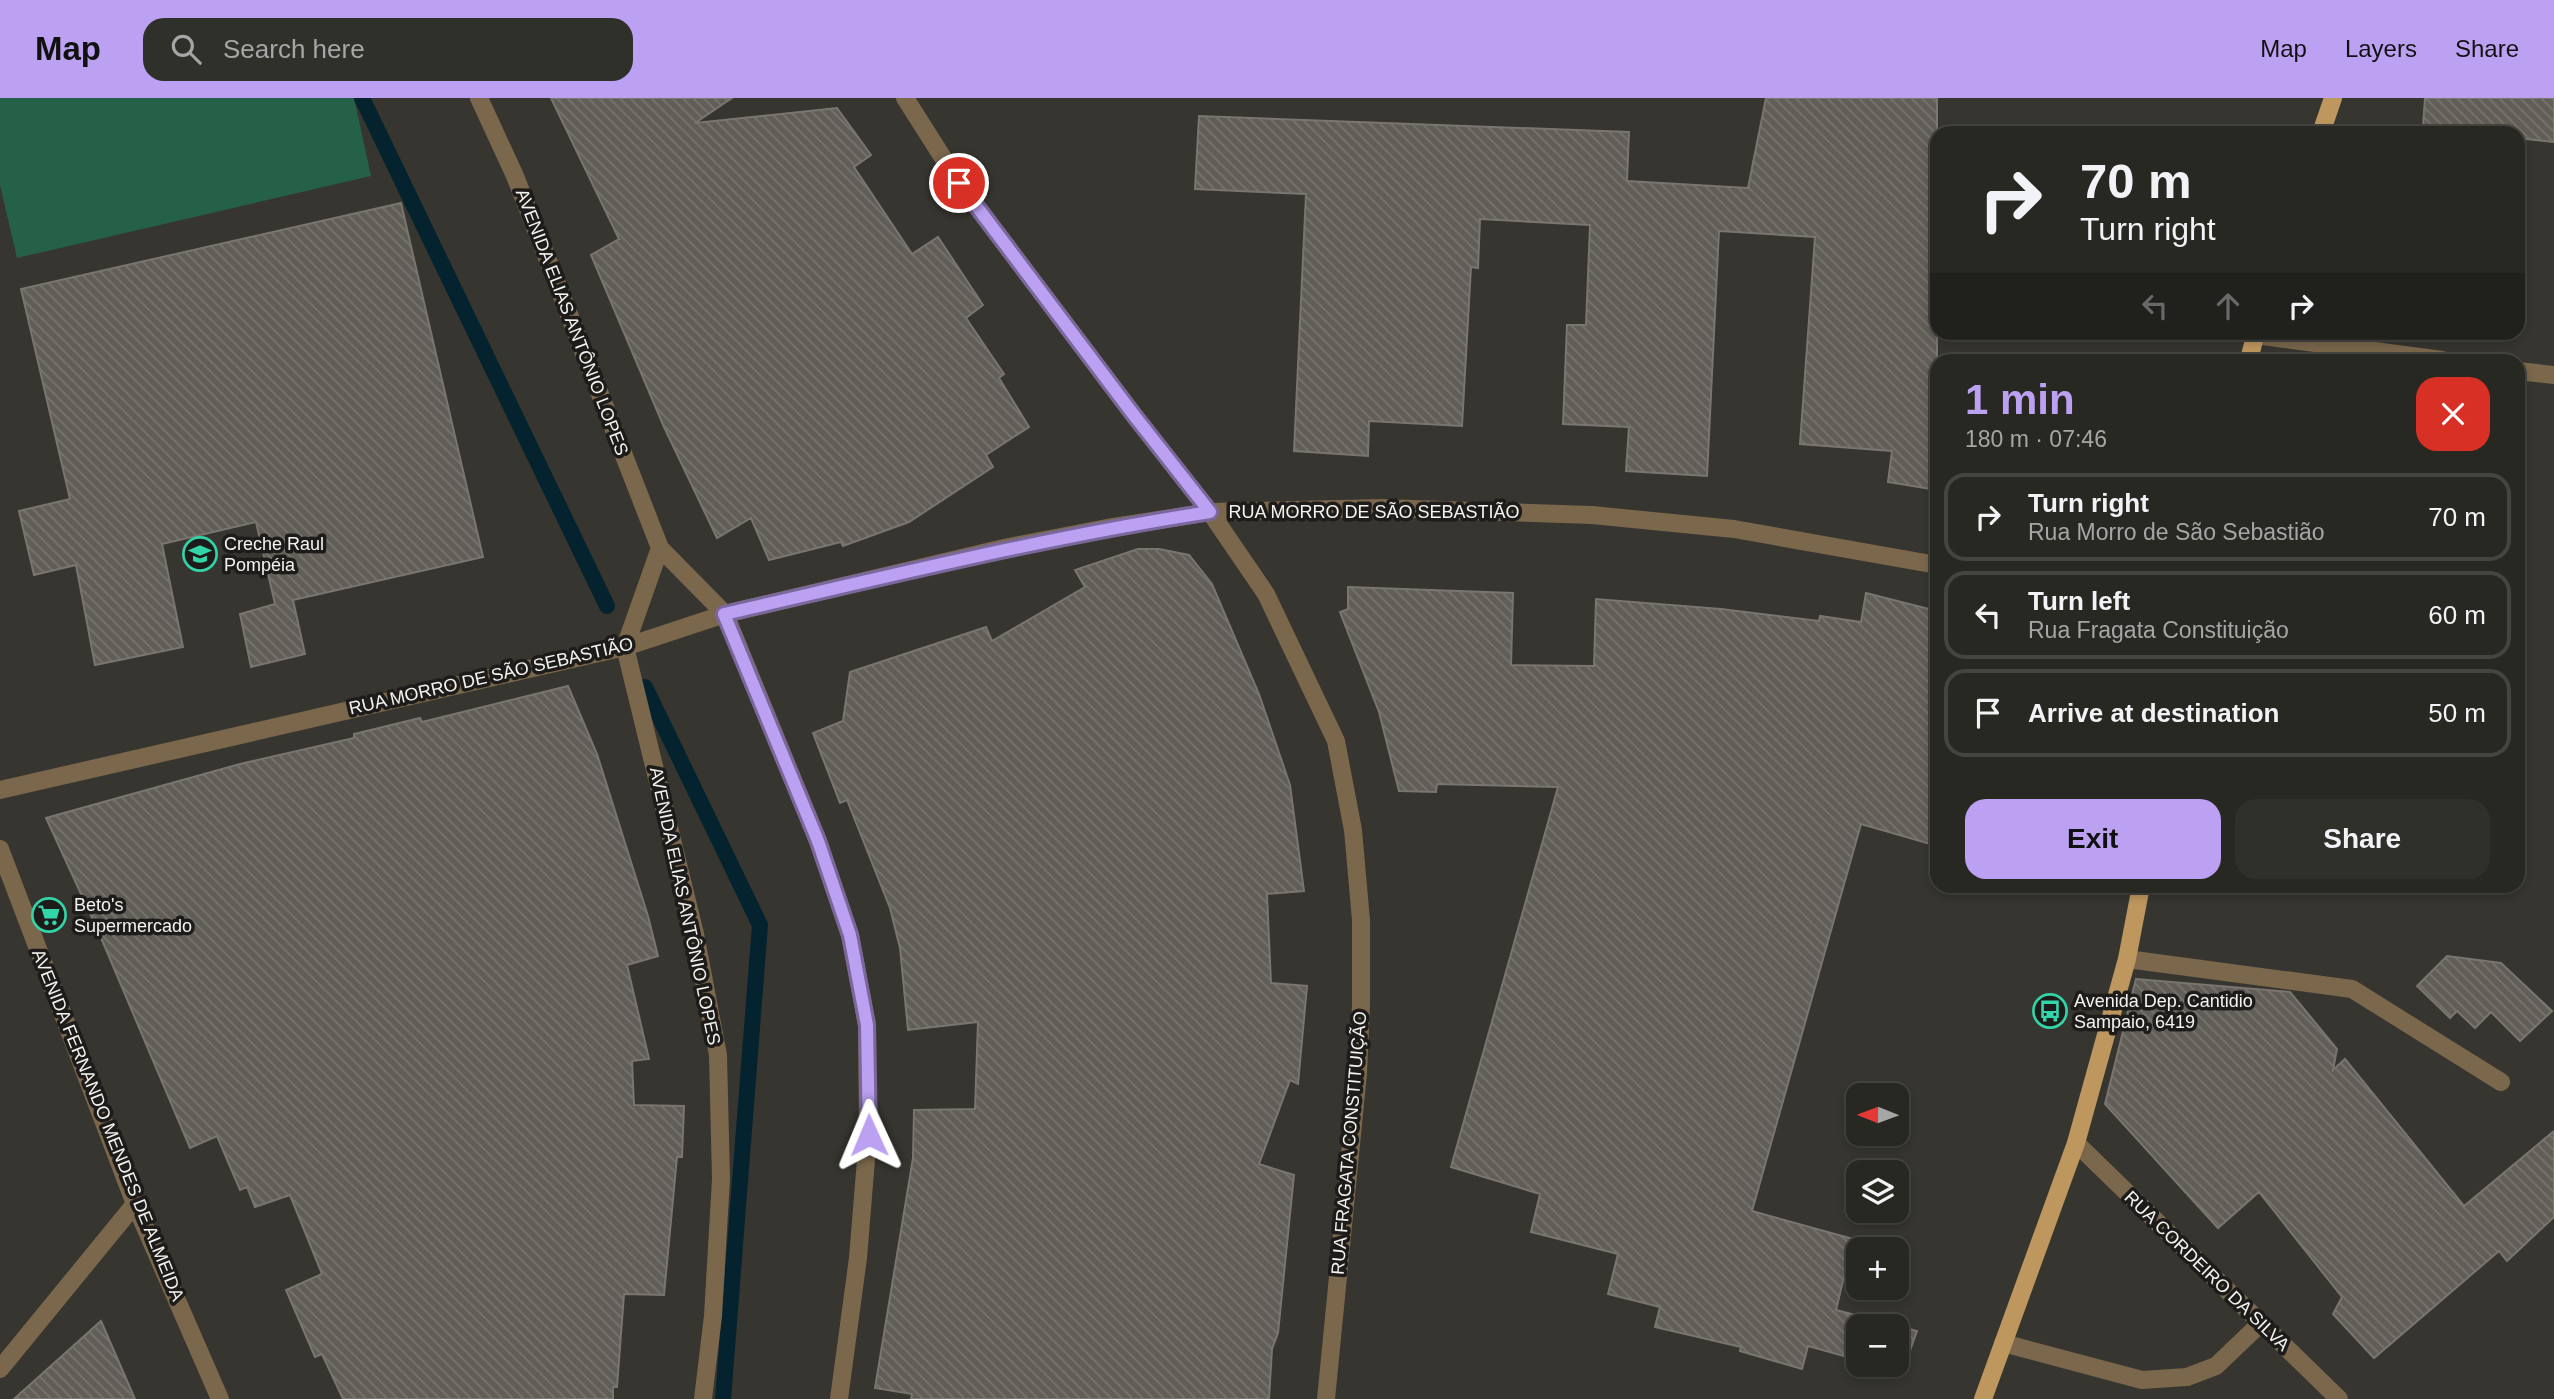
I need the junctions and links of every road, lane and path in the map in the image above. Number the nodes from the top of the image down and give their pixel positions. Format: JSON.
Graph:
{"nodes":[{"id":1,"x":479,"y":98,"type":"edge"},
{"id":2,"x":905,"y":98,"type":"edge"},
{"id":3,"x":2333,"y":98,"type":"edge"},
{"id":4,"x":2323,"y":126,"type":"edge"},
{"id":5,"x":2299,"y":340,"type":"edge"},
{"id":6,"x":2399,"y":354,"type":"edge"},
{"id":7,"x":2525,"y":372,"type":"edge"},
{"id":8,"x":2554,"y":375,"type":"edge"},
{"id":9,"x":1210,"y":512,"type":"junction"},
{"id":10,"x":660,"y":548,"type":"junction"},
{"id":11,"x":1930,"y":564,"type":"edge"},
{"id":12,"x":724,"y":614,"type":"junction"},
{"id":13,"x":625,"y":647,"type":"junction"},
{"id":14,"x":0,"y":790,"type":"edge"},
{"id":15,"x":0,"y":849,"type":"edge"},
{"id":16,"x":2140,"y":893,"type":"edge"},
{"id":17,"x":2127,"y":958,"type":"junction"},
{"id":18,"x":2501,"y":1082,"type":"dead end"},
{"id":19,"x":2076,"y":1143,"type":"junction"},
{"id":20,"x":135,"y":1204,"type":"junction"},
{"id":21,"x":2261,"y":1323,"type":"junction"},
{"id":22,"x":2003,"y":1343,"type":"junction"},
{"id":23,"x":0,"y":1369,"type":"edge"},
{"id":24,"x":220,"y":1399,"type":"edge"},
{"id":25,"x":703,"y":1399,"type":"edge"},
{"id":26,"x":839,"y":1399,"type":"edge"},
{"id":27,"x":1326,"y":1399,"type":"edge"},
{"id":28,"x":1983,"y":1399,"type":"edge"},
{"id":29,"x":2339,"y":1399,"type":"edge"}],
"edges":[{"from":1,"to":10,"type":"street","name":"AVENIDA ELIAS ANTÔNIO LOPES"},
{"from":2,"to":9,"type":"street","name":"RUA FRAGATA CONSTITUIÇÃO"},
{"from":3,"to":4,"type":"main road"},
{"from":5,"to":6,"type":"street"},
{"from":7,"to":8,"type":"street"},
{"from":9,"to":11,"type":"street","name":"RUA MORRO DE SÃO SEBASTIÃO"},
{"from":9,"to":12,"type":"street","name":"RUA MORRO DE SÃO SEBASTIÃO"},
{"from":9,"to":27,"type":"street","name":"RUA FRAGATA CONSTITUIÇÃO"},
{"from":10,"to":12,"type":"street","name":"AVENIDA ELIAS ANTÔNIO LOPES"},
{"from":10,"to":13,"type":"street"},
{"from":12,"to":13,"type":"street","name":"RUA MORRO DE SÃO SEBASTIÃO"},
{"from":12,"to":26,"type":"street","name":"AVENIDA ELIAS ANTÔNIO LOPES"},
{"from":13,"to":14,"type":"street","name":"RUA MORRO DE SÃO SEBASTIÃO"},
{"from":13,"to":25,"type":"street","name":"AVENIDA ELIAS ANTÔNIO LOPES"},
{"from":15,"to":20,"type":"street","name":"AVENIDA FERNANDO MENDES DE ALMEIDA"},
{"from":16,"to":17,"type":"main road"},
{"from":17,"to":18,"type":"street"},
{"from":17,"to":19,"type":"main road"},
{"from":19,"to":21,"type":"street","name":"RUA CORDEIRO DA SILVA"},
{"from":19,"to":22,"type":"main road"},
{"from":20,"to":23,"type":"street"},
{"from":20,"to":24,"type":"street","name":"AVENIDA FERNANDO MENDES DE ALMEIDA"},
{"from":21,"to":22,"type":"street"},
{"from":21,"to":29,"type":"street","name":"RUA CORDEIRO DA SILVA"},
{"from":22,"to":28,"type":"main road"}]}
